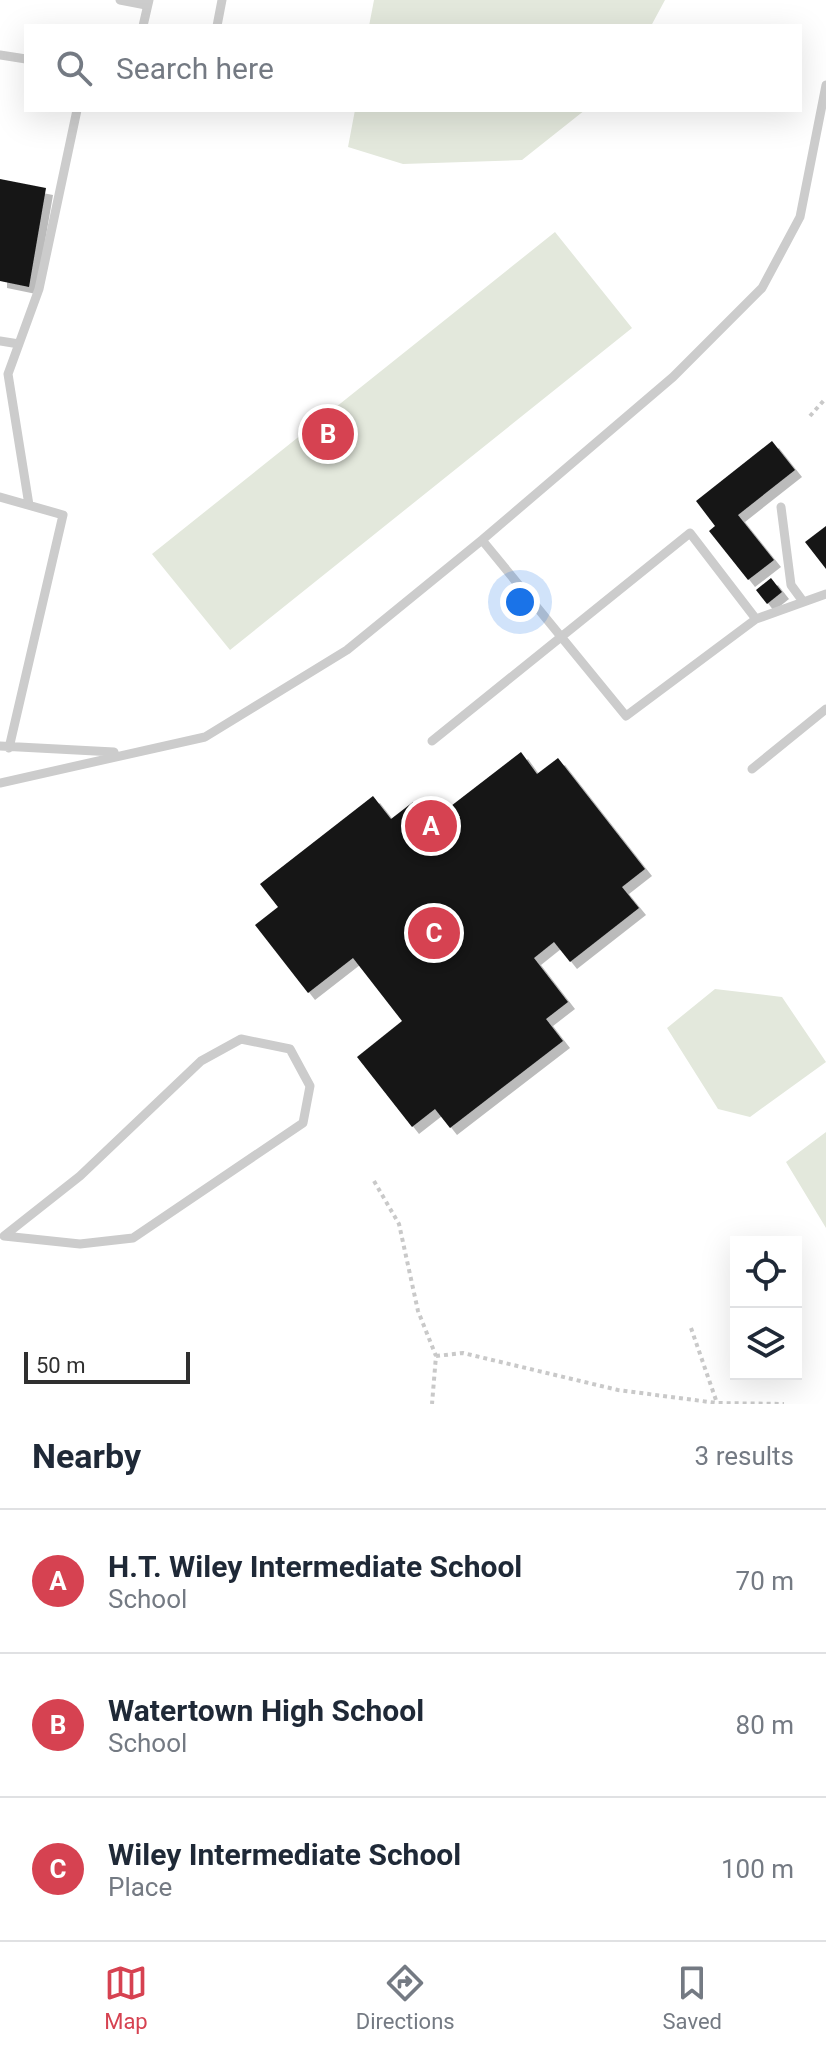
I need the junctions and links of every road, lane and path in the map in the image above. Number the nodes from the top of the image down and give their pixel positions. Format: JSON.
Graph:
{"nodes":[{"id":1,"x":120,"y":0,"type":"edge"},
{"id":2,"x":222,"y":0,"type":"edge"},
{"id":3,"x":148,"y":2,"type":"edge"},
{"id":4,"x":143,"y":24,"type":"edge"},
{"id":5,"x":217,"y":24,"type":"edge"},
{"id":6,"x":0,"y":55,"type":"edge"},
{"id":7,"x":24,"y":59,"type":"edge"},
{"id":8,"x":826,"y":85,"type":"edge"},
{"id":9,"x":77,"y":112,"type":"edge"},
{"id":10,"x":0,"y":341,"type":"edge"},
{"id":11,"x":19,"y":344,"type":"junction"},
{"id":12,"x":826,"y":398,"type":"edge"},
{"id":13,"x":810,"y":416,"type":"dead end"},
{"id":14,"x":0,"y":497,"type":"edge"},
{"id":15,"x":29,"y":505,"type":"junction"},
{"id":16,"x":781,"y":507,"type":"dead end"},
{"id":17,"x":482,"y":540,"type":"junction"},
{"id":18,"x":826,"y":594,"type":"edge"},
{"id":19,"x":802,"y":600,"type":"junction"},
{"id":20,"x":756,"y":619,"type":"junction"},
{"id":21,"x":560,"y":637,"type":"junction"},
{"id":22,"x":826,"y":709,"type":"edge"},
{"id":23,"x":432,"y":741,"type":"dead end"},
{"id":24,"x":4,"y":747,"type":"edge"},
{"id":25,"x":125,"y":753,"type":"junction"},
{"id":26,"x":752,"y":769,"type":"dead end"},
{"id":27,"x":0,"y":783,"type":"edge"},
{"id":28,"x":374,"y":1181,"type":"dead end"},
{"id":29,"x":2,"y":1236,"type":"edge"},
{"id":30,"x":691,"y":1328,"type":"dead end"},
{"id":31,"x":436,"y":1356,"type":"junction"},
{"id":32,"x":717,"y":1403,"type":"edge"},
{"id":33,"x":432,"y":1404,"type":"edge"},
{"id":34,"x":784,"y":1404,"type":"edge"}],
"edges":[{"from":1,"to":3,"type":"lane"},
{"from":2,"to":5,"type":"lane"},
{"from":3,"to":4,"type":"lane"},
{"from":6,"to":7,"type":"lane"},
{"from":8,"to":17,"type":"lane"},
{"from":9,"to":11,"type":"lane"},
{"from":10,"to":11,"type":"lane"},
{"from":11,"to":15,"type":"lane"},
{"from":12,"to":13,"type":"path"},
{"from":14,"to":15,"type":"lane"},
{"from":15,"to":24,"type":"lane"},
{"from":16,"to":19,"type":"lane"},
{"from":17,"to":21,"type":"lane"},
{"from":17,"to":25,"type":"lane"},
{"from":18,"to":19,"type":"lane"},
{"from":19,"to":20,"type":"lane"},
{"from":20,"to":21,"type":"lane"},
{"from":20,"to":21,"type":"lane"},
{"from":21,"to":23,"type":"lane"},
{"from":22,"to":26,"type":"lane"},
{"from":24,"to":25,"type":"lane"},
{"from":25,"to":27,"type":"lane"},
{"from":28,"to":31,"type":"path"},
{"from":29,"to":29,"type":"lane"},
{"from":30,"to":32,"type":"path"},
{"from":31,"to":32,"type":"path"},
{"from":31,"to":33,"type":"path"},
{"from":32,"to":34,"type":"path"}]}
